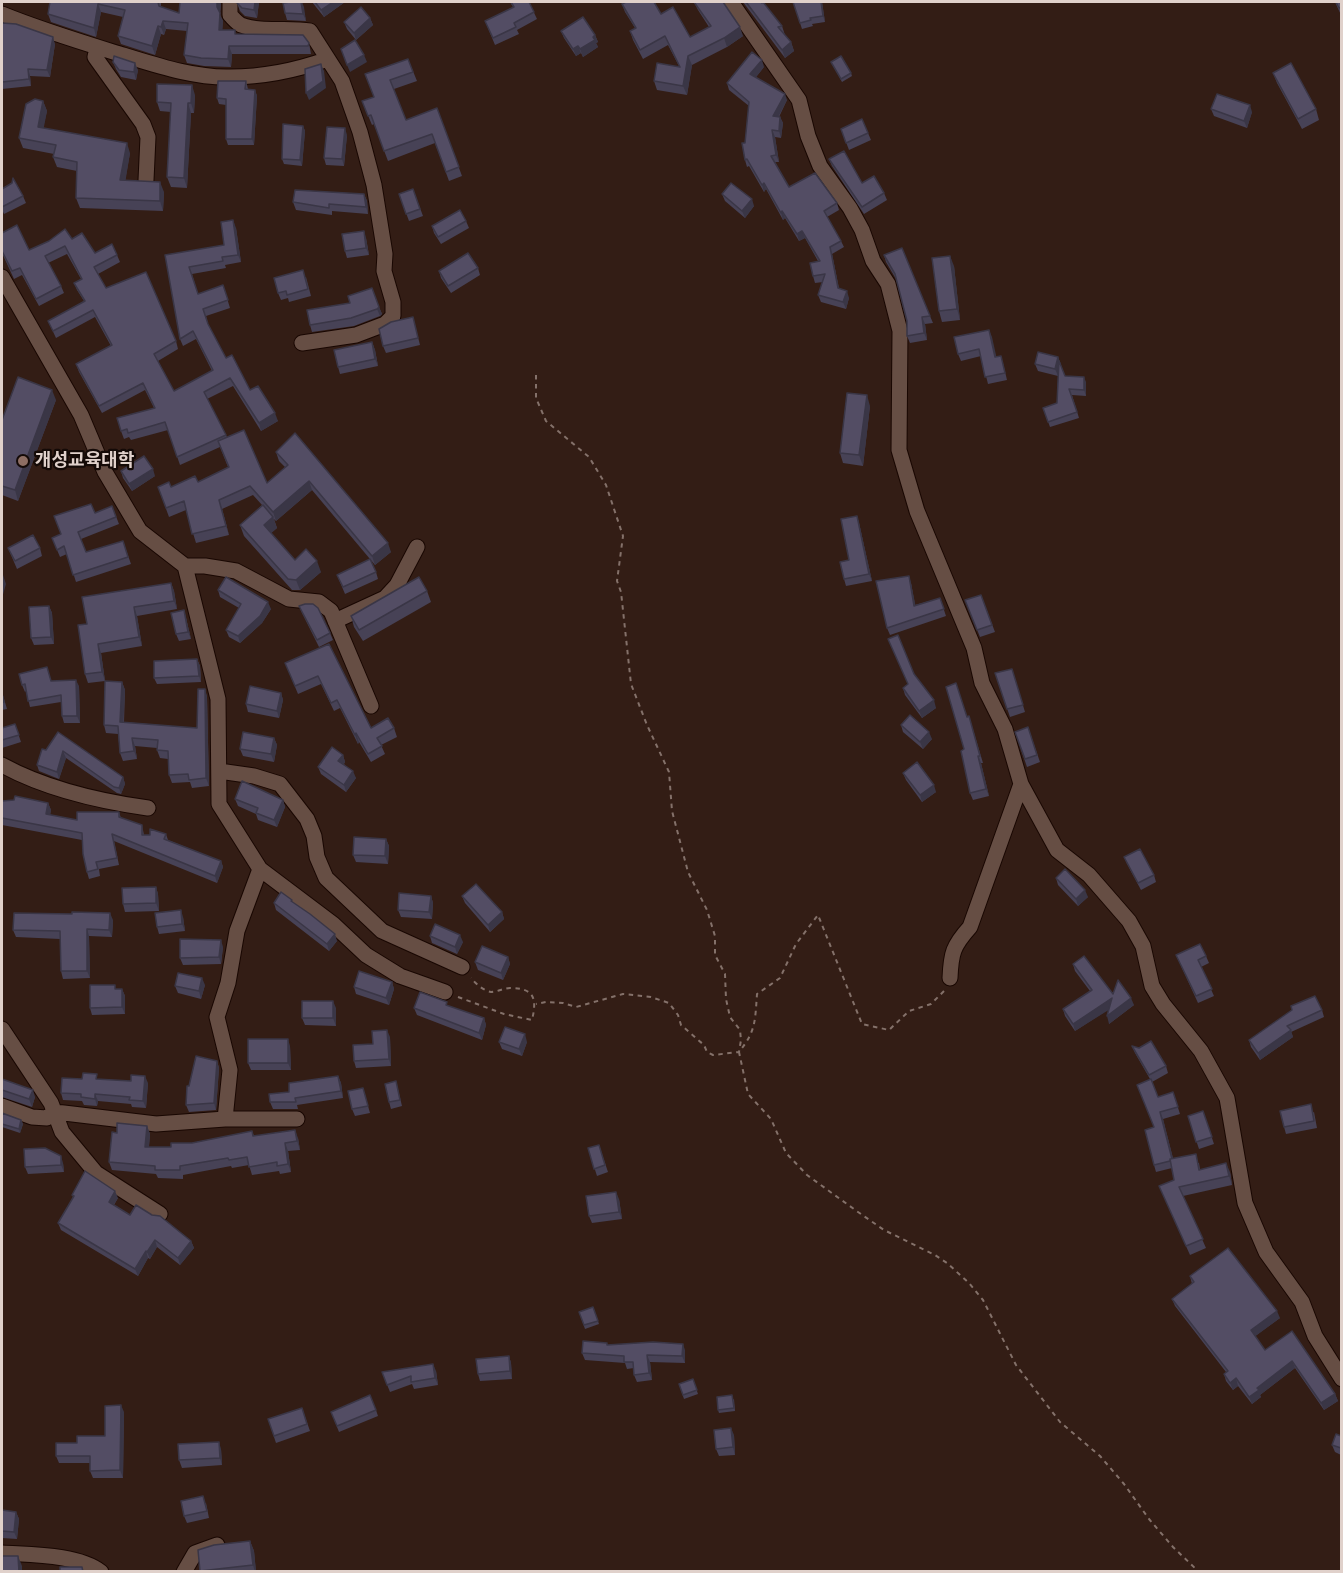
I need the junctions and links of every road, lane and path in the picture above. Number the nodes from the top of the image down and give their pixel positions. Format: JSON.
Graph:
{"nodes":[{"id":1,"x":230,"y":2,"type":"edge"},
{"id":2,"x":731,"y":2,"type":"edge"},
{"id":3,"x":2,"y":14,"type":"edge"},
{"id":4,"x":96,"y":47,"type":"junction"},
{"id":5,"x":328,"y":59,"type":"junction"},
{"id":6,"x":146,"y":180,"type":"edge"},
{"id":7,"x":2,"y":277,"type":"edge"},
{"id":8,"x":302,"y":343,"type":"dead end"},
{"id":9,"x":536,"y":375,"type":"dead end"},
{"id":10,"x":417,"y":547,"type":"dead end"},
{"id":11,"x":185,"y":566,"type":"junction"},
{"id":12,"x":335,"y":621,"type":"junction"},
{"id":13,"x":371,"y":706,"type":"dead end"},
{"id":14,"x":2,"y":765,"type":"edge"},
{"id":15,"x":219,"y":771,"type":"junction"},
{"id":16,"x":1021,"y":784,"type":"junction"},
{"id":17,"x":148,"y":808,"type":"dead end"},
{"id":18,"x":260,"y":869,"type":"junction"},
{"id":19,"x":462,"y":967,"type":"joint"},
{"id":20,"x":950,"y":978,"type":"joint"},
{"id":21,"x":445,"y":992,"type":"joint"},
{"id":22,"x":536,"y":1004,"type":"junction"},
{"id":23,"x":2,"y":1029,"type":"edge"},
{"id":24,"x":739,"y":1052,"type":"junction"},
{"id":25,"x":2,"y":1106,"type":"edge"},
{"id":26,"x":54,"y":1112,"type":"junction"},
{"id":27,"x":225,"y":1119,"type":"junction"},
{"id":28,"x":297,"y":1119,"type":"dead end"},
{"id":29,"x":160,"y":1214,"type":"edge"},
{"id":30,"x":1341,"y":1379,"type":"edge"},
{"id":31,"x":228,"y":1543,"type":"edge"},
{"id":32,"x":2,"y":1553,"type":"edge"},
{"id":33,"x":101,"y":1572,"type":"edge"},
{"id":34,"x":184,"y":1572,"type":"edge"},
{"id":35,"x":1199,"y":1572,"type":"edge"}],
"edges":[{"from":1,"to":5,"type":"street"},
{"from":2,"to":16,"type":"street"},
{"from":3,"to":4,"type":"street"},
{"from":4,"to":5,"type":"street"},
{"from":4,"to":6,"type":"street"},
{"from":5,"to":8,"type":"street"},
{"from":7,"to":11,"type":"street"},
{"from":9,"to":24,"type":"path"},
{"from":10,"to":12,"type":"street"},
{"from":11,"to":12,"type":"street"},
{"from":11,"to":15,"type":"street"},
{"from":12,"to":13,"type":"street"},
{"from":14,"to":17,"type":"street"},
{"from":15,"to":18,"type":"street"},
{"from":15,"to":19,"type":"street"},
{"from":16,"to":20,"type":"street"},
{"from":16,"to":30,"type":"street"},
{"from":18,"to":21,"type":"street"},
{"from":18,"to":27,"type":"street"},
{"from":19,"to":22,"type":"path"},
{"from":20,"to":24,"type":"path"},
{"from":21,"to":22,"type":"path"},
{"from":22,"to":24,"type":"path"},
{"from":23,"to":26,"type":"street"},
{"from":24,"to":35,"type":"path"},
{"from":25,"to":26,"type":"street"},
{"from":26,"to":27,"type":"street"},
{"from":26,"to":29,"type":"street"},
{"from":27,"to":28,"type":"street"},
{"from":31,"to":34,"type":"street"},
{"from":32,"to":33,"type":"street"}]}
